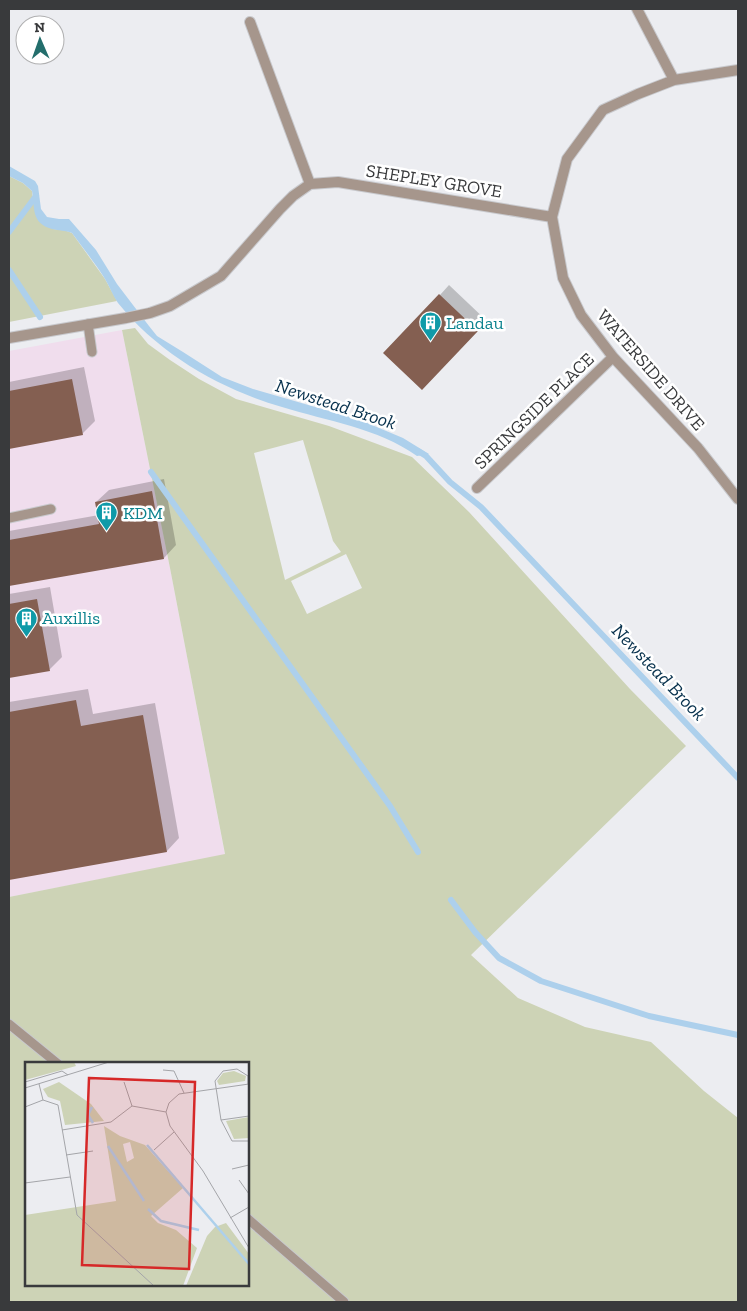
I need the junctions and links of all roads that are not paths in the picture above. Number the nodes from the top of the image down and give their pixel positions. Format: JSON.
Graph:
{"nodes":[{"id":1,"x":637,"y":9,"type":"edge"},
{"id":2,"x":250,"y":22,"type":"dead end"},
{"id":3,"x":738,"y":70,"type":"edge"},
{"id":4,"x":674,"y":80,"type":"junction"},
{"id":5,"x":310,"y":184,"type":"junction"},
{"id":6,"x":552,"y":217,"type":"junction"},
{"id":7,"x":88,"y":324,"type":"junction"},
{"id":8,"x":9,"y":338,"type":"edge"},
{"id":9,"x":92,"y":352,"type":"dead end"},
{"id":10,"x":613,"y":357,"type":"junction"},
{"id":11,"x":477,"y":488,"type":"dead end"},
{"id":12,"x":738,"y":499,"type":"edge"},
{"id":13,"x":51,"y":509,"type":"dead end"},
{"id":14,"x":9,"y":518,"type":"edge"},
{"id":15,"x":9,"y":1024,"type":"edge"},
{"id":16,"x":56,"y":1062,"type":"edge"},
{"id":17,"x":249,"y":1220,"type":"edge"},
{"id":18,"x":344,"y":1302,"type":"edge"}],
"edges":[{"from":1,"to":4,"type":"street"},
{"from":2,"to":5,"type":"street"},
{"from":3,"to":4,"type":"street","name":"WATERSIDE DRIVE"},
{"from":4,"to":6,"type":"street","name":"WATERSIDE DRIVE"},
{"from":5,"to":6,"type":"street","name":"SHEPLEY GROVE"},
{"from":5,"to":7,"type":"street"},
{"from":6,"to":10,"type":"street","name":"WATERSIDE DRIVE"},
{"from":7,"to":8,"type":"street"},
{"from":7,"to":9,"type":"lane"},
{"from":10,"to":11,"type":"street","name":"SPRINGSIDE PLACE"},
{"from":10,"to":12,"type":"street","name":"WATERSIDE DRIVE"},
{"from":13,"to":14,"type":"lane"},
{"from":15,"to":16,"type":"lane"},
{"from":17,"to":18,"type":"lane"}]}
